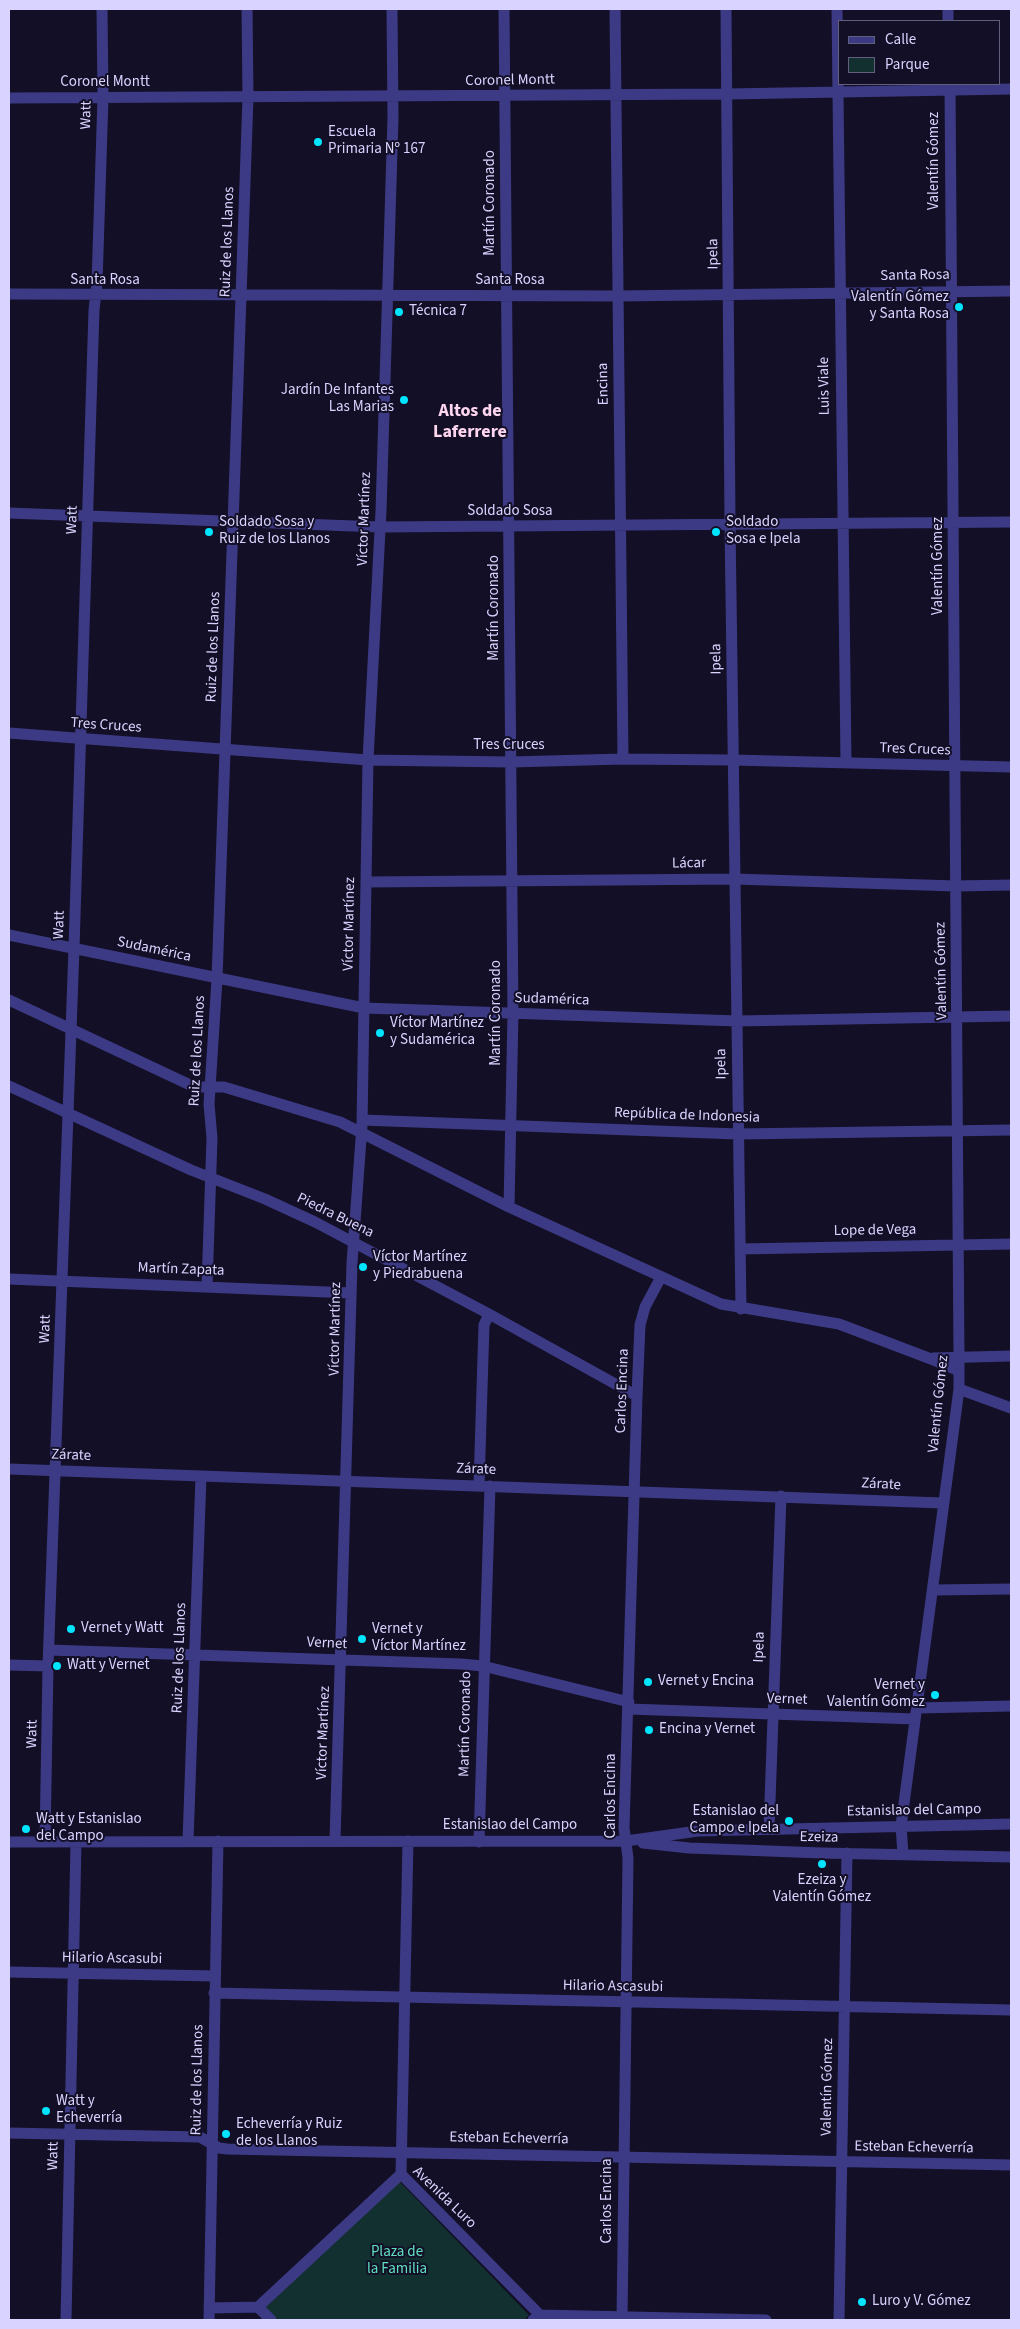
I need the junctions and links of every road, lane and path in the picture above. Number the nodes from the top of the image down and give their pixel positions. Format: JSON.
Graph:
{"nodes":[{"id":1,"x":102,"y":9,"type":"edge"},
{"id":2,"x":247,"y":9,"type":"edge"},
{"id":3,"x":392,"y":9,"type":"edge"},
{"id":4,"x":504,"y":9,"type":"edge"},
{"id":5,"x":615,"y":9,"type":"edge"},
{"id":6,"x":726,"y":9,"type":"edge"},
{"id":7,"x":837,"y":9,"type":"edge"},
{"id":8,"x":950,"y":87,"type":"edge"},
{"id":9,"x":1011,"y":89,"type":"edge"},
{"id":10,"x":838,"y":93,"type":"junction"},
{"id":11,"x":616,"y":94,"type":"junction"},
{"id":12,"x":727,"y":94,"type":"junction"},
{"id":13,"x":393,"y":96,"type":"junction"},
{"id":14,"x":505,"y":96,"type":"junction"},
{"id":15,"x":248,"y":97,"type":"junction"},
{"id":16,"x":9,"y":98,"type":"edge"},
{"id":17,"x":103,"y":98,"type":"junction"},
{"id":18,"x":951,"y":290,"type":"junction"},
{"id":19,"x":1011,"y":291,"type":"edge"},
{"id":20,"x":839,"y":292,"type":"junction"},
{"id":21,"x":730,"y":293,"type":"junction"},
{"id":22,"x":9,"y":294,"type":"edge"},
{"id":23,"x":96,"y":296,"type":"junction"},
{"id":24,"x":242,"y":296,"type":"junction"},
{"id":25,"x":506,"y":296,"type":"junction"},
{"id":26,"x":618,"y":296,"type":"junction"},
{"id":27,"x":386,"y":297,"type":"junction"},
{"id":28,"x":9,"y":513,"type":"edge"},
{"id":29,"x":88,"y":516,"type":"junction"},
{"id":30,"x":233,"y":522,"type":"junction"},
{"id":31,"x":954,"y":522,"type":"junction"},
{"id":32,"x":1011,"y":522,"type":"edge"},
{"id":33,"x":730,"y":524,"type":"junction"},
{"id":34,"x":842,"y":524,"type":"junction"},
{"id":35,"x":380,"y":527,"type":"junction"},
{"id":36,"x":510,"y":527,"type":"junction"},
{"id":37,"x":621,"y":527,"type":"junction"},
{"id":38,"x":9,"y":734,"type":"edge"},
{"id":39,"x":81,"y":739,"type":"junction"},
{"id":40,"x":225,"y":750,"type":"junction"},
{"id":41,"x":623,"y":759,"type":"junction"},
{"id":42,"x":368,"y":760,"type":"junction"},
{"id":43,"x":734,"y":760,"type":"junction"},
{"id":44,"x":511,"y":762,"type":"junction"},
{"id":45,"x":846,"y":763,"type":"junction"},
{"id":46,"x":955,"y":766,"type":"junction"},
{"id":47,"x":1011,"y":767,"type":"edge"},
{"id":48,"x":735,"y":879,"type":"junction"},
{"id":49,"x":366,"y":882,"type":"junction"},
{"id":50,"x":512,"y":882,"type":"junction"},
{"id":51,"x":1011,"y":885,"type":"edge"},
{"id":52,"x":956,"y":886,"type":"junction"},
{"id":53,"x":9,"y":935,"type":"edge"},
{"id":54,"x":74,"y":948,"type":"junction"},
{"id":55,"x":217,"y":979,"type":"junction"},
{"id":56,"x":9,"y":1000,"type":"edge"},
{"id":57,"x":364,"y":1008,"type":"junction"},
{"id":58,"x":513,"y":1013,"type":"junction"},
{"id":59,"x":1011,"y":1016,"type":"edge"},
{"id":60,"x":958,"y":1017,"type":"junction"},
{"id":61,"x":737,"y":1021,"type":"junction"},
{"id":62,"x":72,"y":1028,"type":"junction"},
{"id":63,"x":9,"y":1086,"type":"edge"},
{"id":64,"x":210,"y":1086,"type":"junction"},
{"id":65,"x":68,"y":1113,"type":"junction"},
{"id":66,"x":362,"y":1120,"type":"junction"},
{"id":67,"x":510,"y":1125,"type":"junction"},
{"id":68,"x":1011,"y":1130,"type":"edge"},
{"id":69,"x":959,"y":1132,"type":"junction"},
{"id":70,"x":362,"y":1133,"type":"junction"},
{"id":71,"x":738,"y":1134,"type":"junction"},
{"id":72,"x":211,"y":1177,"type":"junction"},
{"id":73,"x":509,"y":1207,"type":"junction"},
{"id":74,"x":354,"y":1241,"type":"junction"},
{"id":75,"x":1011,"y":1244,"type":"edge"},
{"id":76,"x":958,"y":1245,"type":"junction"},
{"id":77,"x":740,"y":1249,"type":"junction"},
{"id":78,"x":661,"y":1276,"type":"junction"},
{"id":79,"x":9,"y":1279,"type":"edge"},
{"id":80,"x":63,"y":1281,"type":"junction"},
{"id":81,"x":207,"y":1286,"type":"junction"},
{"id":82,"x":351,"y":1293,"type":"junction"},
{"id":83,"x":740,"y":1309,"type":"junction"},
{"id":84,"x":489,"y":1314,"type":"junction"},
{"id":85,"x":1011,"y":1356,"type":"edge"},
{"id":86,"x":960,"y":1357,"type":"junction"},
{"id":87,"x":931,"y":1358,"type":"junction"},
{"id":88,"x":959,"y":1371,"type":"junction"},
{"id":89,"x":958,"y":1388,"type":"junction"},
{"id":90,"x":637,"y":1396,"type":"junction"},
{"id":91,"x":1011,"y":1408,"type":"edge"},
{"id":92,"x":9,"y":1469,"type":"edge"},
{"id":93,"x":57,"y":1471,"type":"junction"},
{"id":94,"x":201,"y":1476,"type":"junction"},
{"id":95,"x":347,"y":1481,"type":"junction"},
{"id":96,"x":484,"y":1486,"type":"junction"},
{"id":97,"x":634,"y":1491,"type":"junction"},
{"id":98,"x":781,"y":1496,"type":"junction"},
{"id":99,"x":942,"y":1503,"type":"junction"},
{"id":100,"x":1011,"y":1589,"type":"edge"},
{"id":101,"x":933,"y":1590,"type":"junction"},
{"id":102,"x":49,"y":1650,"type":"junction"},
{"id":103,"x":196,"y":1654,"type":"junction"},
{"id":104,"x":341,"y":1659,"type":"junction"},
{"id":105,"x":9,"y":1665,"type":"edge"},
{"id":106,"x":48,"y":1666,"type":"junction"},
{"id":107,"x":483,"y":1666,"type":"junction"},
{"id":108,"x":629,"y":1706,"type":"junction"},
{"id":109,"x":1011,"y":1706,"type":"edge"},
{"id":110,"x":916,"y":1713,"type":"junction"},
{"id":111,"x":773,"y":1715,"type":"junction"},
{"id":112,"x":1011,"y":1824,"type":"edge"},
{"id":113,"x":901,"y":1826,"type":"junction"},
{"id":114,"x":769,"y":1829,"type":"junction"},
{"id":115,"x":335,"y":1840,"type":"junction"},
{"id":116,"x":188,"y":1841,"type":"junction"},
{"id":117,"x":218,"y":1841,"type":"junction"},
{"id":118,"x":408,"y":1841,"type":"junction"},
{"id":119,"x":626,"y":1841,"type":"junction"},
{"id":120,"x":9,"y":1842,"type":"edge"},
{"id":121,"x":46,"y":1842,"type":"junction"},
{"id":122,"x":76,"y":1842,"type":"junction"},
{"id":123,"x":479,"y":1842,"type":"junction"},
{"id":124,"x":847,"y":1853,"type":"junction"},
{"id":125,"x":903,"y":1854,"type":"junction"},
{"id":126,"x":1011,"y":1857,"type":"edge"},
{"id":127,"x":9,"y":1972,"type":"edge"},
{"id":128,"x":73,"y":1973,"type":"junction"},
{"id":129,"x":215,"y":1976,"type":"junction"},
{"id":130,"x":214,"y":1993,"type":"junction"},
{"id":131,"x":405,"y":1998,"type":"junction"},
{"id":132,"x":626,"y":2002,"type":"junction"},
{"id":133,"x":844,"y":2007,"type":"junction"},
{"id":134,"x":1011,"y":2010,"type":"edge"},
{"id":135,"x":9,"y":2133,"type":"edge"},
{"id":136,"x":69,"y":2134,"type":"junction"},
{"id":137,"x":211,"y":2144,"type":"junction"},
{"id":138,"x":402,"y":2152,"type":"junction"},
{"id":139,"x":623,"y":2157,"type":"junction"},
{"id":140,"x":842,"y":2161,"type":"junction"},
{"id":141,"x":1011,"y":2166,"type":"edge"},
{"id":142,"x":401,"y":2174,"type":"junction"},
{"id":143,"x":258,"y":2307,"type":"junction"},
{"id":144,"x":210,"y":2308,"type":"junction"},
{"id":145,"x":536,"y":2318,"type":"edge"},
{"id":146,"x":622,"y":2318,"type":"edge"},
{"id":147,"x":66,"y":2320,"type":"edge"},
{"id":148,"x":209,"y":2320,"type":"edge"},
{"id":149,"x":271,"y":2320,"type":"edge"},
{"id":150,"x":766,"y":2320,"type":"edge"},
{"id":151,"x":839,"y":2320,"type":"edge"}],
"edges":[{"from":1,"to":17,"type":"street","name":"Watt"},
{"from":2,"to":15,"type":"street","name":"Ruiz de los Llanos"},
{"from":3,"to":13,"type":"street","name":"Víctor Martínez"},
{"from":4,"to":14,"type":"street","name":"Martín Coronado"},
{"from":5,"to":11,"type":"street","name":"Encina"},
{"from":6,"to":12,"type":"street","name":"Ipela"},
{"from":7,"to":10,"type":"street","name":"Luis Viale"},
{"from":8,"to":9,"type":"street","name":"Coronel Montt"},
{"from":8,"to":10,"type":"street","name":"Coronel Montt"},
{"from":8,"to":18,"type":"street","name":"Valentín Gómez"},
{"from":10,"to":12,"type":"street","name":"Coronel Montt"},
{"from":10,"to":20,"type":"street","name":"Luis Viale"},
{"from":11,"to":12,"type":"street","name":"Coronel Montt"},
{"from":11,"to":14,"type":"street","name":"Coronel Montt"},
{"from":11,"to":26,"type":"street","name":"Encina"},
{"from":12,"to":21,"type":"street","name":"Ipela"},
{"from":13,"to":14,"type":"street","name":"Coronel Montt"},
{"from":13,"to":15,"type":"street","name":"Coronel Montt"},
{"from":13,"to":27,"type":"street","name":"Víctor Martínez"},
{"from":14,"to":25,"type":"street","name":"Martín Coronado"},
{"from":15,"to":17,"type":"street","name":"Coronel Montt"},
{"from":15,"to":24,"type":"street","name":"Ruiz de los Llanos"},
{"from":16,"to":17,"type":"street","name":"Coronel Montt"},
{"from":17,"to":23,"type":"street","name":"Watt"},
{"from":18,"to":19,"type":"street","name":"Santa Rosa"},
{"from":18,"to":20,"type":"street","name":"Santa Rosa"},
{"from":18,"to":31,"type":"street","name":"Valentín Gómez"},
{"from":20,"to":21,"type":"street","name":"Santa Rosa"},
{"from":20,"to":34,"type":"street","name":"Luis Viale"},
{"from":21,"to":26,"type":"street","name":"Santa Rosa"},
{"from":21,"to":33,"type":"street","name":"Ipela"},
{"from":22,"to":23,"type":"street","name":"Santa Rosa"},
{"from":23,"to":24,"type":"street","name":"Santa Rosa"},
{"from":23,"to":29,"type":"street","name":"Watt"},
{"from":24,"to":27,"type":"street","name":"Santa Rosa"},
{"from":24,"to":30,"type":"street","name":"Ruiz de los Llanos"},
{"from":25,"to":26,"type":"street","name":"Santa Rosa"},
{"from":25,"to":27,"type":"street","name":"Santa Rosa"},
{"from":25,"to":36,"type":"street","name":"Martín Coronado"},
{"from":26,"to":37,"type":"street","name":"Encina"},
{"from":27,"to":35,"type":"street","name":"Víctor Martínez"},
{"from":28,"to":29,"type":"street","name":"Soldado Sosa"},
{"from":29,"to":30,"type":"street","name":"Soldado Sosa"},
{"from":29,"to":39,"type":"street","name":"Watt"},
{"from":30,"to":35,"type":"street","name":"Soldado Sosa"},
{"from":30,"to":40,"type":"street","name":"Ruiz de los Llanos"},
{"from":31,"to":32,"type":"street","name":"Soldado Sosa"},
{"from":31,"to":34,"type":"street","name":"Soldado Sosa"},
{"from":31,"to":46,"type":"street","name":"Valentín Gómez"},
{"from":33,"to":34,"type":"street","name":"Soldado Sosa"},
{"from":33,"to":37,"type":"street","name":"Soldado Sosa"},
{"from":33,"to":43,"type":"street","name":"Ipela"},
{"from":34,"to":45,"type":"street","name":"Luis Viale"},
{"from":35,"to":36,"type":"street","name":"Soldado Sosa"},
{"from":35,"to":42,"type":"street","name":"Víctor Martínez"},
{"from":36,"to":37,"type":"street","name":"Soldado Sosa"},
{"from":36,"to":44,"type":"street","name":"Martín Coronado"},
{"from":37,"to":41,"type":"street","name":"Encina"},
{"from":38,"to":39,"type":"street","name":"Tres Cruces"},
{"from":39,"to":40,"type":"street","name":"Tres Cruces"},
{"from":39,"to":54,"type":"street","name":"Watt"},
{"from":40,"to":42,"type":"street","name":"Tres Cruces"},
{"from":40,"to":55,"type":"street","name":"Ruiz de los Llanos"},
{"from":41,"to":43,"type":"street","name":"Tres Cruces"},
{"from":41,"to":44,"type":"street","name":"Tres Cruces"},
{"from":42,"to":44,"type":"street","name":"Tres Cruces"},
{"from":42,"to":49,"type":"street","name":"Víctor Martínez"},
{"from":43,"to":45,"type":"street","name":"Tres Cruces"},
{"from":43,"to":48,"type":"street","name":"Ipela"},
{"from":44,"to":50,"type":"street","name":"Martín Coronado"},
{"from":45,"to":46,"type":"street","name":"Tres Cruces"},
{"from":46,"to":47,"type":"street","name":"Tres Cruces"},
{"from":46,"to":52,"type":"street","name":"Valentín Gómez"},
{"from":48,"to":50,"type":"street","name":"Lácar"},
{"from":48,"to":52,"type":"street","name":"Lácar"},
{"from":48,"to":61,"type":"street","name":"Ipela"},
{"from":49,"to":50,"type":"street","name":"Lácar"},
{"from":49,"to":57,"type":"street","name":"Víctor Martínez"},
{"from":50,"to":58,"type":"street","name":"Martín Coronado"},
{"from":51,"to":52,"type":"street","name":"Lácar"},
{"from":52,"to":60,"type":"street","name":"Valentín Gómez"},
{"from":53,"to":54,"type":"street","name":"Sudamérica"},
{"from":54,"to":55,"type":"street","name":"Sudamérica"},
{"from":54,"to":62,"type":"street","name":"Watt"},
{"from":55,"to":57,"type":"street","name":"Sudamérica"},
{"from":55,"to":64,"type":"street","name":"Ruiz de los Llanos"},
{"from":56,"to":62,"type":"street"},
{"from":57,"to":58,"type":"street","name":"Sudamérica"},
{"from":57,"to":66,"type":"street","name":"Víctor Martínez"},
{"from":58,"to":61,"type":"street","name":"Sudamérica"},
{"from":58,"to":67,"type":"street","name":"Martín Coronado"},
{"from":59,"to":60,"type":"street","name":"Sudamérica"},
{"from":60,"to":61,"type":"street","name":"Sudamérica"},
{"from":60,"to":69,"type":"street","name":"Valentín Gómez"},
{"from":61,"to":71,"type":"street","name":"Ipela"},
{"from":62,"to":64,"type":"street"},
{"from":62,"to":65,"type":"street","name":"Watt"},
{"from":63,"to":65,"type":"street","name":"Piedra Buena"},
{"from":64,"to":70,"type":"street"},
{"from":64,"to":72,"type":"street","name":"Ruiz de los Llanos"},
{"from":65,"to":72,"type":"street","name":"Piedra Buena"},
{"from":65,"to":80,"type":"street","name":"Watt"},
{"from":66,"to":67,"type":"street","name":"República de Indonesia"},
{"from":66,"to":70,"type":"street","name":"Víctor Martínez"},
{"from":67,"to":71,"type":"street","name":"República de Indonesia"},
{"from":67,"to":73,"type":"street","name":"Martín Coronado"},
{"from":68,"to":69,"type":"street","name":"República de Indonesia"},
{"from":69,"to":71,"type":"street","name":"República de Indonesia"},
{"from":69,"to":76,"type":"street","name":"Valentín Gómez"},
{"from":70,"to":73,"type":"street"},
{"from":70,"to":74,"type":"street","name":"Víctor Martínez"},
{"from":71,"to":77,"type":"street","name":"Ipela"},
{"from":72,"to":74,"type":"street","name":"Piedra Buena"},
{"from":72,"to":81,"type":"street","name":"Ruiz de los Llanos"},
{"from":73,"to":78,"type":"street"},
{"from":74,"to":82,"type":"street","name":"Víctor Martínez"},
{"from":74,"to":84,"type":"street","name":"Piedra Buena"},
{"from":75,"to":76,"type":"street","name":"Lope de Vega"},
{"from":76,"to":77,"type":"street","name":"Lope de Vega"},
{"from":76,"to":86,"type":"street","name":"Valentín Gómez"},
{"from":77,"to":83,"type":"street","name":"Ipela"},
{"from":78,"to":83,"type":"street"},
{"from":78,"to":90,"type":"street","name":"Carlos Encina"},
{"from":79,"to":80,"type":"street","name":"Martín Zapata"},
{"from":80,"to":81,"type":"street","name":"Martín Zapata"},
{"from":80,"to":93,"type":"street","name":"Watt"},
{"from":81,"to":82,"type":"street","name":"Martín Zapata"},
{"from":82,"to":95,"type":"street","name":"Víctor Martínez"},
{"from":83,"to":87,"type":"street"},
{"from":84,"to":90,"type":"street","name":"Piedra Buena"},
{"from":84,"to":96,"type":"street","name":"Martín Coronado"},
{"from":85,"to":86,"type":"street"},
{"from":86,"to":87,"type":"street"},
{"from":86,"to":88,"type":"street","name":"Valentín Gómez"},
{"from":87,"to":88,"type":"street"},
{"from":88,"to":89,"type":"street","name":"Valentín Gómez"},
{"from":89,"to":91,"type":"street"},
{"from":89,"to":99,"type":"street","name":"Valentín Gómez"},
{"from":90,"to":97,"type":"street","name":"Carlos Encina"},
{"from":92,"to":93,"type":"street","name":"Zárate"},
{"from":93,"to":94,"type":"street","name":"Zárate"},
{"from":93,"to":102,"type":"street","name":"Watt"},
{"from":94,"to":95,"type":"street","name":"Zárate"},
{"from":94,"to":103,"type":"street","name":"Ruiz de los Llanos"},
{"from":95,"to":96,"type":"street","name":"Zárate"},
{"from":95,"to":104,"type":"street","name":"Víctor Martínez"},
{"from":96,"to":97,"type":"street","name":"Zárate"},
{"from":96,"to":107,"type":"street","name":"Martín Coronado"},
{"from":97,"to":98,"type":"street","name":"Zárate"},
{"from":97,"to":108,"type":"street","name":"Carlos Encina"},
{"from":98,"to":99,"type":"street","name":"Zárate"},
{"from":98,"to":111,"type":"street","name":"Ipela"},
{"from":99,"to":101,"type":"street","name":"Valentín Gómez"},
{"from":100,"to":101,"type":"street"},
{"from":101,"to":110,"type":"street","name":"Valentín Gómez"},
{"from":102,"to":103,"type":"street","name":"Vernet"},
{"from":102,"to":106,"type":"street","name":"Watt"},
{"from":103,"to":104,"type":"street","name":"Vernet"},
{"from":103,"to":116,"type":"street","name":"Ruiz de los Llanos"},
{"from":104,"to":107,"type":"street","name":"Vernet"},
{"from":104,"to":115,"type":"street","name":"Víctor Martínez"},
{"from":105,"to":106,"type":"street"},
{"from":106,"to":121,"type":"street","name":"Watt"},
{"from":107,"to":108,"type":"street","name":"Vernet"},
{"from":107,"to":123,"type":"street","name":"Martín Coronado"},
{"from":108,"to":111,"type":"street","name":"Vernet"},
{"from":108,"to":119,"type":"street","name":"Carlos Encina"},
{"from":109,"to":110,"type":"street","name":"Vernet"},
{"from":110,"to":111,"type":"street","name":"Vernet"},
{"from":110,"to":113,"type":"street","name":"Valentín Gómez"},
{"from":111,"to":114,"type":"street","name":"Ipela"},
{"from":112,"to":113,"type":"street","name":"Estanislao del Campo"},
{"from":113,"to":114,"type":"street","name":"Estanislao del Campo"},
{"from":113,"to":125,"type":"street","name":"Valentín Gómez"},
{"from":114,"to":119,"type":"street","name":"Estanislao del Campo"},
{"from":115,"to":117,"type":"street","name":"Estanislao del Campo"},
{"from":115,"to":118,"type":"street","name":"Estanislao del Campo"},
{"from":116,"to":117,"type":"street","name":"Estanislao del Campo"},
{"from":116,"to":122,"type":"street","name":"Estanislao del Campo"},
{"from":117,"to":129,"type":"street","name":"Ruiz de los Llanos"},
{"from":118,"to":123,"type":"street","name":"Estanislao del Campo"},
{"from":118,"to":131,"type":"street"},
{"from":119,"to":123,"type":"street","name":"Estanislao del Campo"},
{"from":119,"to":124,"type":"street","name":"Ezeiza"},
{"from":119,"to":132,"type":"street","name":"Carlos Encina"},
{"from":120,"to":121,"type":"street","name":"Estanislao del Campo"},
{"from":121,"to":122,"type":"street","name":"Estanislao del Campo"},
{"from":122,"to":128,"type":"street","name":"Watt"},
{"from":124,"to":125,"type":"street","name":"Ezeiza"},
{"from":124,"to":133,"type":"street","name":"Valentín Gómez"},
{"from":125,"to":126,"type":"street","name":"Ezeiza"},
{"from":127,"to":128,"type":"street","name":"Hilario Ascasubi"},
{"from":128,"to":129,"type":"street","name":"Hilario Ascasubi"},
{"from":128,"to":136,"type":"street","name":"Watt"},
{"from":129,"to":130,"type":"street","name":"Ruiz de los Llanos"},
{"from":130,"to":131,"type":"street","name":"Hilario Ascasubi"},
{"from":130,"to":137,"type":"street","name":"Ruiz de los Llanos"},
{"from":131,"to":132,"type":"street","name":"Hilario Ascasubi"},
{"from":131,"to":138,"type":"street"},
{"from":132,"to":133,"type":"street","name":"Hilario Ascasubi"},
{"from":132,"to":139,"type":"street","name":"Carlos Encina"},
{"from":133,"to":134,"type":"street","name":"Hilario Ascasubi"},
{"from":133,"to":140,"type":"street","name":"Valentín Gómez"},
{"from":135,"to":136,"type":"street","name":"Esteban Echeverría"},
{"from":136,"to":137,"type":"street","name":"Esteban Echeverría"},
{"from":136,"to":147,"type":"street","name":"Watt"},
{"from":137,"to":138,"type":"street","name":"Esteban Echeverría"},
{"from":137,"to":144,"type":"street","name":"Ruiz de los Llanos"},
{"from":138,"to":139,"type":"street","name":"Esteban Echeverría"},
{"from":138,"to":142,"type":"street"},
{"from":139,"to":140,"type":"street","name":"Esteban Echeverría"},
{"from":139,"to":146,"type":"street","name":"Carlos Encina"},
{"from":140,"to":141,"type":"street","name":"Esteban Echeverría"},
{"from":140,"to":151,"type":"street","name":"Valentín Gómez"},
{"from":142,"to":143,"type":"street","name":"Avenida Luro"},
{"from":142,"to":145,"type":"street","name":"Avenida Luro"},
{"from":143,"to":144,"type":"street"},
{"from":143,"to":149,"type":"street"},
{"from":144,"to":148,"type":"street","name":"Ruiz de los Llanos"},
{"from":145,"to":146,"type":"street","name":"Avenida Luro"},
{"from":146,"to":150,"type":"street","name":"Avenida Luro"}]}
